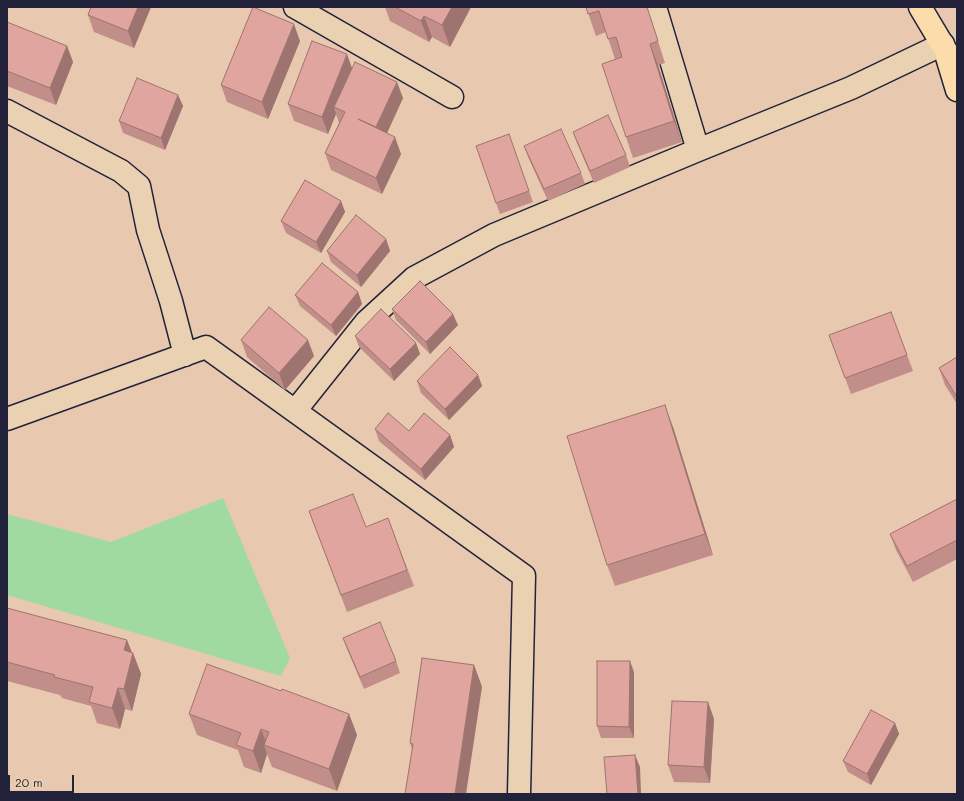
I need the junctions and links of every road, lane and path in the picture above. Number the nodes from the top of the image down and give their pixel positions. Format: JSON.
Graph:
{"nodes":[{"id":1,"x":295,"y":7,"type":"edge"},
{"id":2,"x":655,"y":7,"type":"edge"},
{"id":3,"x":920,"y":7,"type":"edge"},
{"id":4,"x":943,"y":44,"type":"junction"},
{"id":5,"x":957,"y":69,"type":"edge"},
{"id":6,"x":957,"y":90,"type":"edge"},
{"id":7,"x":452,"y":97,"type":"dead end"},
{"id":8,"x":7,"y":111,"type":"edge"},
{"id":9,"x":698,"y":150,"type":"junction"},
{"id":10,"x":185,"y":355,"type":"junction"},
{"id":11,"x":295,"y":411,"type":"junction"},
{"id":12,"x":7,"y":419,"type":"edge"},
{"id":13,"x":519,"y":794,"type":"edge"}],
"edges":[{"from":1,"to":7,"type":"street"},
{"from":2,"to":9,"type":"street"},
{"from":3,"to":4,"type":"main road"},
{"from":4,"to":5,"type":"main road"},
{"from":4,"to":6,"type":"main road"},
{"from":4,"to":9,"type":"street"},
{"from":8,"to":10,"type":"street"},
{"from":9,"to":11,"type":"street"},
{"from":10,"to":11,"type":"street"},
{"from":10,"to":12,"type":"street"},
{"from":11,"to":13,"type":"street"}]}
